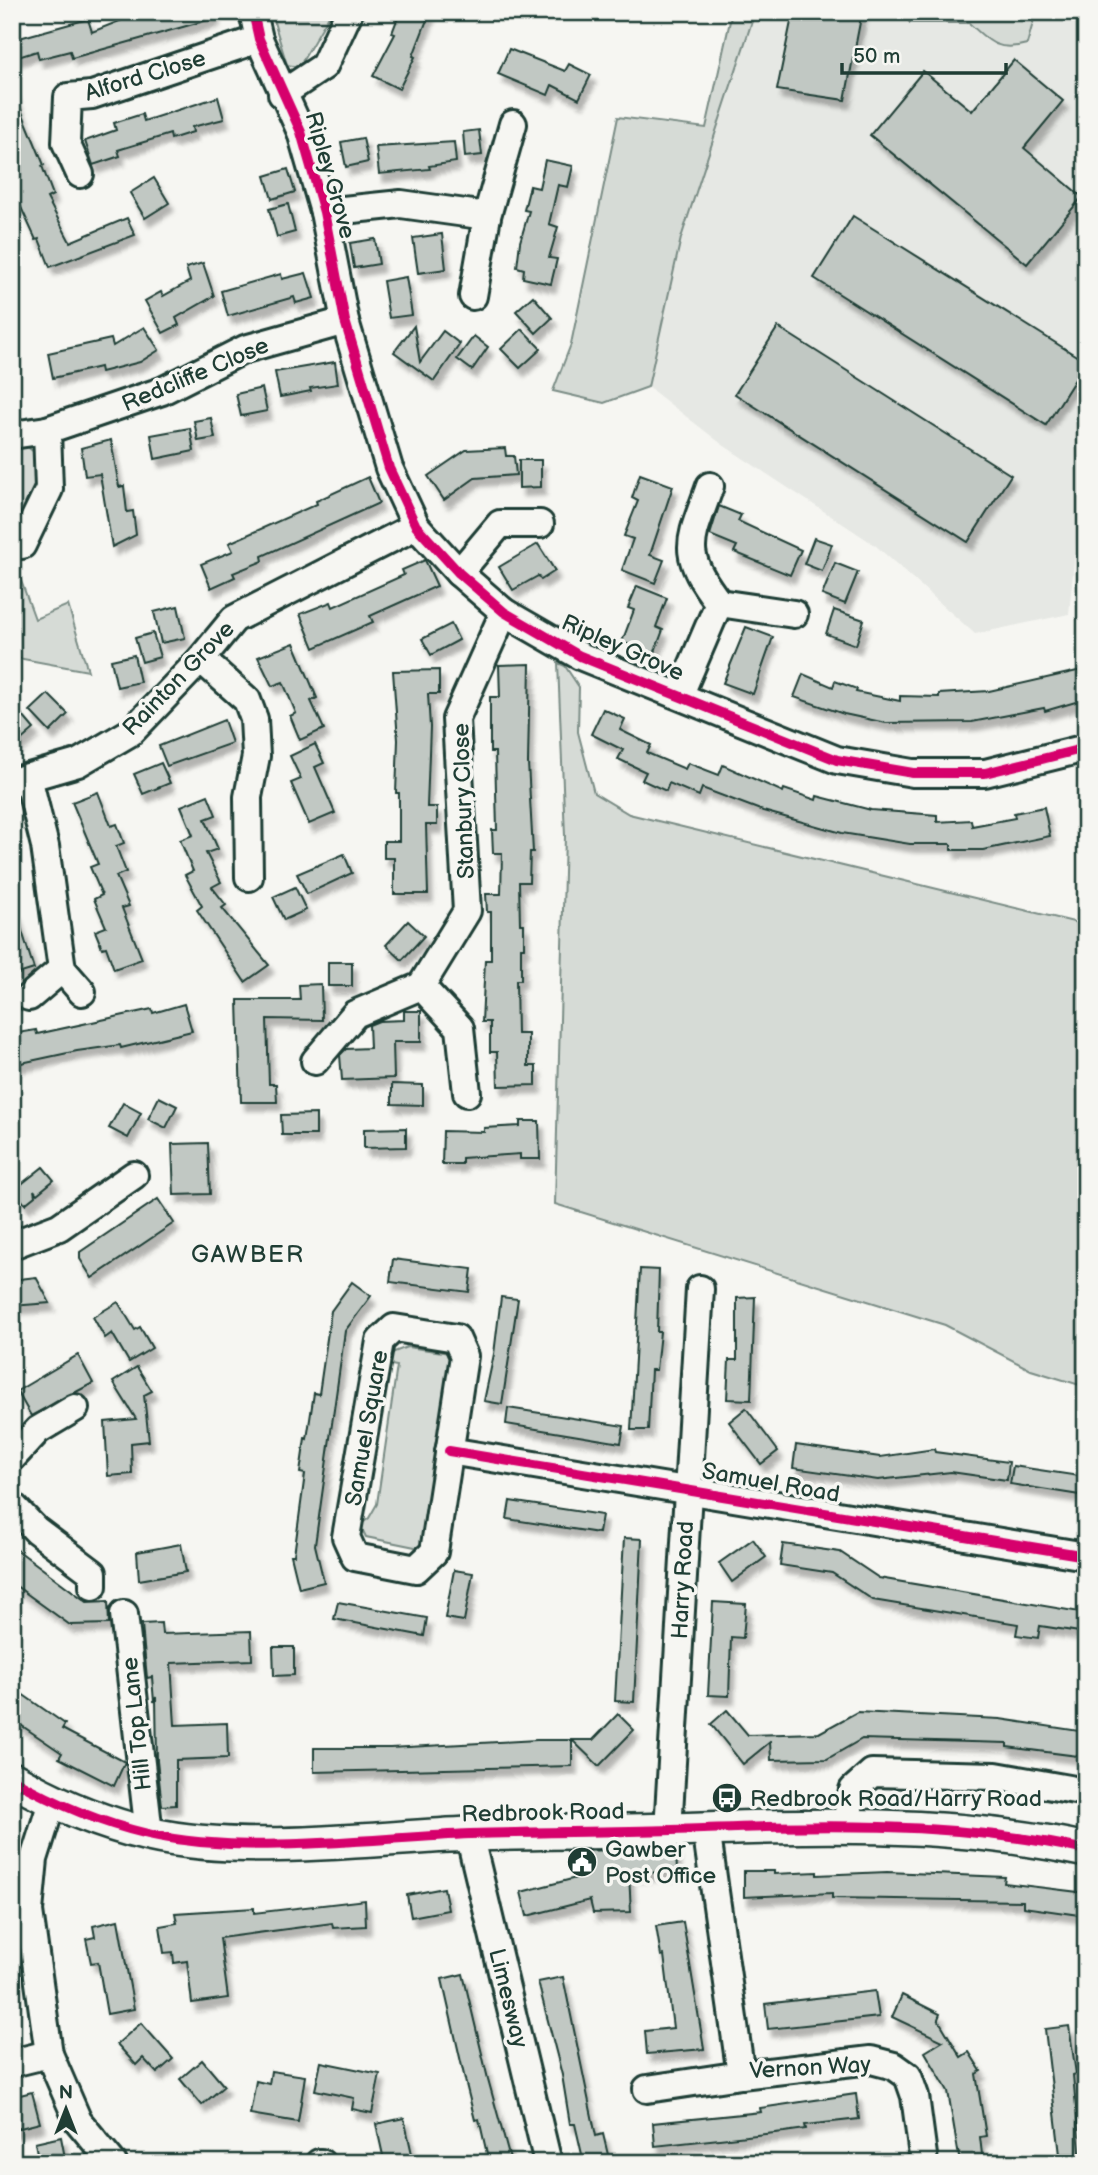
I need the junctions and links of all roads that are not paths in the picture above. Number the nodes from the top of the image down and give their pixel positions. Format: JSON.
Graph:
{"nodes":[{"id":1,"x":253,"y":12,"type":"edge"},
{"id":2,"x":349,"y":12,"type":"edge"},
{"id":3,"x":259,"y":38,"type":"junction"},
{"id":4,"x":282,"y":94,"type":"junction"},
{"id":5,"x":513,"y":124,"type":"dead end"},
{"id":6,"x":80,"y":174,"type":"dead end"},
{"id":7,"x":324,"y":212,"type":"junction"},
{"id":8,"x":487,"y":216,"type":"junction"},
{"id":9,"x":473,"y":296,"type":"dead end"},
{"id":10,"x":345,"y":321,"type":"junction"},
{"id":11,"x":47,"y":430,"type":"junction"},
{"id":12,"x":12,"y":435,"type":"edge"},
{"id":13,"x":710,"y":486,"type":"dead end"},
{"id":14,"x":540,"y":524,"type":"dead end"},
{"id":15,"x":416,"y":526,"type":"junction"},
{"id":16,"x":22,"y":545,"type":"dead end"},
{"id":17,"x":459,"y":573,"type":"junction"},
{"id":18,"x":719,"y":603,"type":"junction"},
{"id":19,"x":504,"y":612,"type":"junction"},
{"id":20,"x":794,"y":614,"type":"dead end"},
{"id":21,"x":201,"y":659,"type":"junction"},
{"id":22,"x":680,"y":694,"type":"junction"},
{"id":23,"x":1086,"y":748,"type":"edge"},
{"id":24,"x":20,"y":779,"type":"edge"},
{"id":25,"x":249,"y":877,"type":"dead end"},
{"id":26,"x":62,"y":969,"type":"junction"},
{"id":27,"x":421,"y":986,"type":"junction"},
{"id":28,"x":82,"y":992,"type":"dead end"},
{"id":29,"x":29,"y":997,"type":"dead end"},
{"id":30,"x":315,"y":1060,"type":"dead end"},
{"id":31,"x":467,"y":1093,"type":"dead end"},
{"id":32,"x":134,"y":1175,"type":"dead end"},
{"id":33,"x":12,"y":1245,"type":"edge"},
{"id":34,"x":700,"y":1289,"type":"dead end"},
{"id":35,"x":75,"y":1408,"type":"dead end"},
{"id":36,"x":449,"y":1451,"type":"junction"},
{"id":37,"x":12,"y":1458,"type":"edge"},
{"id":38,"x":686,"y":1489,"type":"junction"},
{"id":39,"x":12,"y":1505,"type":"edge"},
{"id":40,"x":1086,"y":1556,"type":"edge"},
{"id":41,"x":93,"y":1586,"type":"dead end"},
{"id":42,"x":124,"y":1614,"type":"dead end"},
{"id":43,"x":12,"y":1779,"type":"edge"},
{"id":44,"x":1086,"y":1791,"type":"edge"},
{"id":45,"x":52,"y":1802,"type":"junction"},
{"id":46,"x":845,"y":1826,"type":"junction"},
{"id":47,"x":706,"y":1828,"type":"junction"},
{"id":48,"x":668,"y":1830,"type":"junction"},
{"id":49,"x":149,"y":1834,"type":"junction"},
{"id":50,"x":469,"y":1834,"type":"junction"},
{"id":51,"x":1086,"y":1850,"type":"edge"},
{"id":52,"x":49,"y":2054,"type":"junction"},
{"id":53,"x":12,"y":2063,"type":"edge"},
{"id":54,"x":741,"y":2075,"type":"junction"},
{"id":55,"x":647,"y":2089,"type":"dead end"},
{"id":56,"x":113,"y":2163,"type":"edge"},
{"id":57,"x":548,"y":2163,"type":"edge"},
{"id":58,"x":924,"y":2163,"type":"edge"}],
"edges":[{"from":1,"to":3,"type":"street","name":"Ripley Grove"},
{"from":2,"to":4,"type":"street"},
{"from":3,"to":4,"type":"street","name":"Ripley Grove"},
{"from":3,"to":6,"type":"street","name":"Alford Close"},
{"from":4,"to":7,"type":"street","name":"Ripley Grove"},
{"from":5,"to":8,"type":"street"},
{"from":7,"to":8,"type":"street"},
{"from":7,"to":10,"type":"street","name":"Ripley Grove"},
{"from":8,"to":9,"type":"street"},
{"from":10,"to":11,"type":"street","name":"Redcliffe Close"},
{"from":10,"to":15,"type":"street","name":"Ripley Grove"},
{"from":11,"to":12,"type":"street","name":"Redcliffe Close"},
{"from":11,"to":16,"type":"street"},
{"from":13,"to":18,"type":"street"},
{"from":14,"to":17,"type":"street"},
{"from":15,"to":17,"type":"street","name":"Ripley Grove"},
{"from":15,"to":21,"type":"street","name":"Rainton Grove"},
{"from":17,"to":19,"type":"street","name":"Ripley Grove"},
{"from":18,"to":20,"type":"street"},
{"from":18,"to":22,"type":"street"},
{"from":19,"to":22,"type":"street","name":"Ripley Grove"},
{"from":19,"to":27,"type":"street","name":"Stanbury Close"},
{"from":21,"to":24,"type":"street","name":"Rainton Grove"},
{"from":21,"to":25,"type":"street"},
{"from":22,"to":23,"type":"street","name":"Ripley Grove"},
{"from":24,"to":26,"type":"street"},
{"from":26,"to":28,"type":"street"},
{"from":26,"to":29,"type":"street"},
{"from":27,"to":30,"type":"street"},
{"from":27,"to":31,"type":"street"},
{"from":32,"to":33,"type":"street"},
{"from":34,"to":38,"type":"street","name":"Harry Road"},
{"from":35,"to":37,"type":"street"},
{"from":36,"to":36,"type":"street","name":"Samuel Square"},
{"from":36,"to":38,"type":"street","name":"Samuel Road"},
{"from":38,"to":40,"type":"street","name":"Samuel Road"},
{"from":38,"to":48,"type":"street","name":"Harry Road"},
{"from":39,"to":41,"type":"street"},
{"from":42,"to":49,"type":"street","name":"Hill Top Lane"},
{"from":43,"to":45,"type":"street","name":"Redbrook Road"},
{"from":44,"to":46,"type":"street"},
{"from":45,"to":49,"type":"street","name":"Redbrook Road"},
{"from":45,"to":52,"type":"street"},
{"from":46,"to":47,"type":"street","name":"Redbrook Road"},
{"from":46,"to":51,"type":"street","name":"Redbrook Road"},
{"from":47,"to":48,"type":"street","name":"Redbrook Road"},
{"from":47,"to":54,"type":"street","name":"Vernon Way"},
{"from":48,"to":50,"type":"street","name":"Redbrook Road"},
{"from":49,"to":50,"type":"street","name":"Redbrook Road"},
{"from":50,"to":57,"type":"street","name":"Limesway"},
{"from":52,"to":53,"type":"street"},
{"from":52,"to":56,"type":"street"},
{"from":54,"to":55,"type":"street"},
{"from":54,"to":58,"type":"street","name":"Vernon Way"}]}
